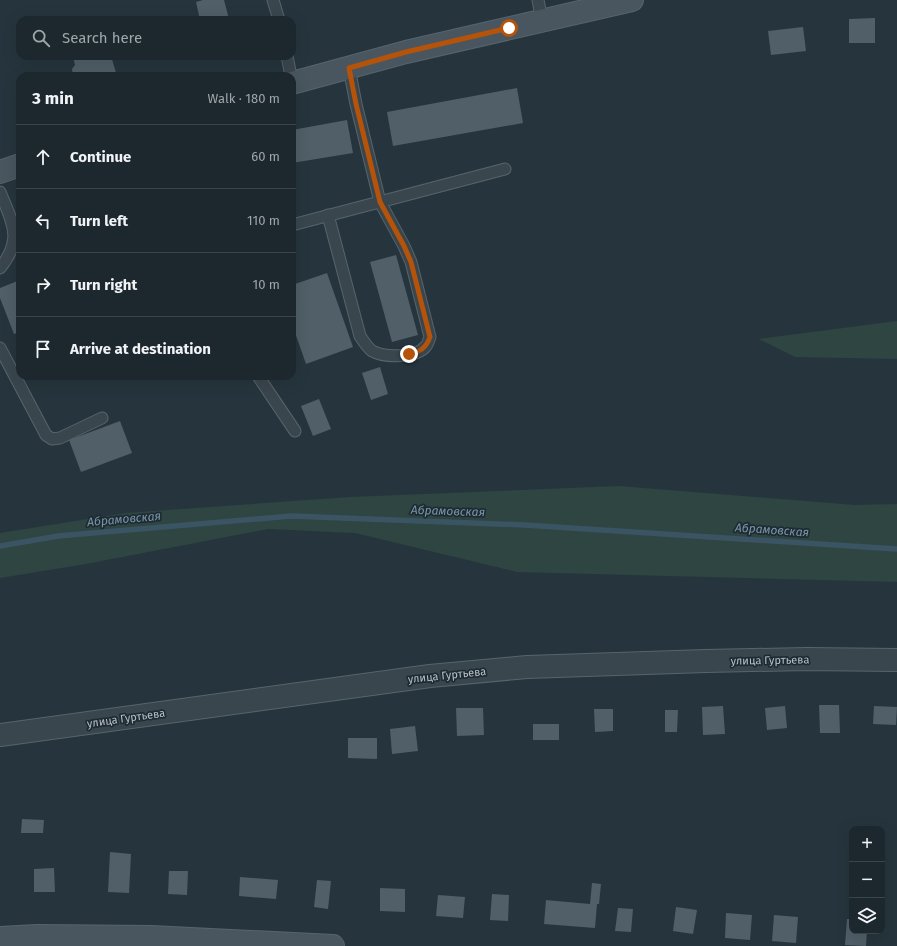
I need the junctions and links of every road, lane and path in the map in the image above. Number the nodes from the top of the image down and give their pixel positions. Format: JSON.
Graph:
{"nodes":[{"id":1,"x":273,"y":0,"type":"edge"},
{"id":2,"x":632,"y":0,"type":"edge"},
{"id":3,"x":540,"y":10,"type":"edge"},
{"id":4,"x":278,"y":16,"type":"edge"},
{"id":5,"x":288,"y":60,"type":"edge"},
{"id":6,"x":349,"y":68,"type":"junction"},
{"id":7,"x":290,"y":72,"type":"edge"},
{"id":8,"x":296,"y":82,"type":"edge"},
{"id":9,"x":16,"y":166,"type":"edge"},
{"id":10,"x":505,"y":169,"type":"dead end"},
{"id":11,"x":0,"y":172,"type":"edge"},
{"id":12,"x":0,"y":192,"type":"edge"},
{"id":13,"x":380,"y":202,"type":"junction"},
{"id":14,"x":328,"y":216,"type":"junction"},
{"id":15,"x":296,"y":224,"type":"edge"},
{"id":16,"x":0,"y":268,"type":"edge"},
{"id":17,"x":0,"y":348,"type":"edge"},
{"id":18,"x":16,"y":378,"type":"edge"},
{"id":19,"x":17,"y":380,"type":"edge"},
{"id":20,"x":261,"y":380,"type":"edge"},
{"id":21,"x":102,"y":418,"type":"dead end"},
{"id":22,"x":295,"y":431,"type":"dead end"},
{"id":23,"x":897,"y":660,"type":"edge"},
{"id":24,"x":0,"y":735,"type":"edge"},
{"id":25,"x":0,"y":938,"type":"edge"},
{"id":26,"x":333,"y":946,"type":"edge"}],
"edges":[{"from":1,"to":4,"type":"lane"},
{"from":2,"to":3,"type":"street"},
{"from":3,"to":6,"type":"street"},
{"from":5,"to":7,"type":"lane"},
{"from":6,"to":8,"type":"street"},
{"from":6,"to":13,"type":"lane"},
{"from":9,"to":11,"type":"street"},
{"from":10,"to":13,"type":"lane"},
{"from":12,"to":16,"type":"lane"},
{"from":13,"to":14,"type":"lane"},
{"from":13,"to":14,"type":"lane"},
{"from":14,"to":15,"type":"lane"},
{"from":17,"to":18,"type":"lane"},
{"from":19,"to":21,"type":"lane"},
{"from":20,"to":22,"type":"lane"},
{"from":23,"to":24,"type":"street","name":"улица Гуртьева"},
{"from":25,"to":26,"type":"street"}]}
